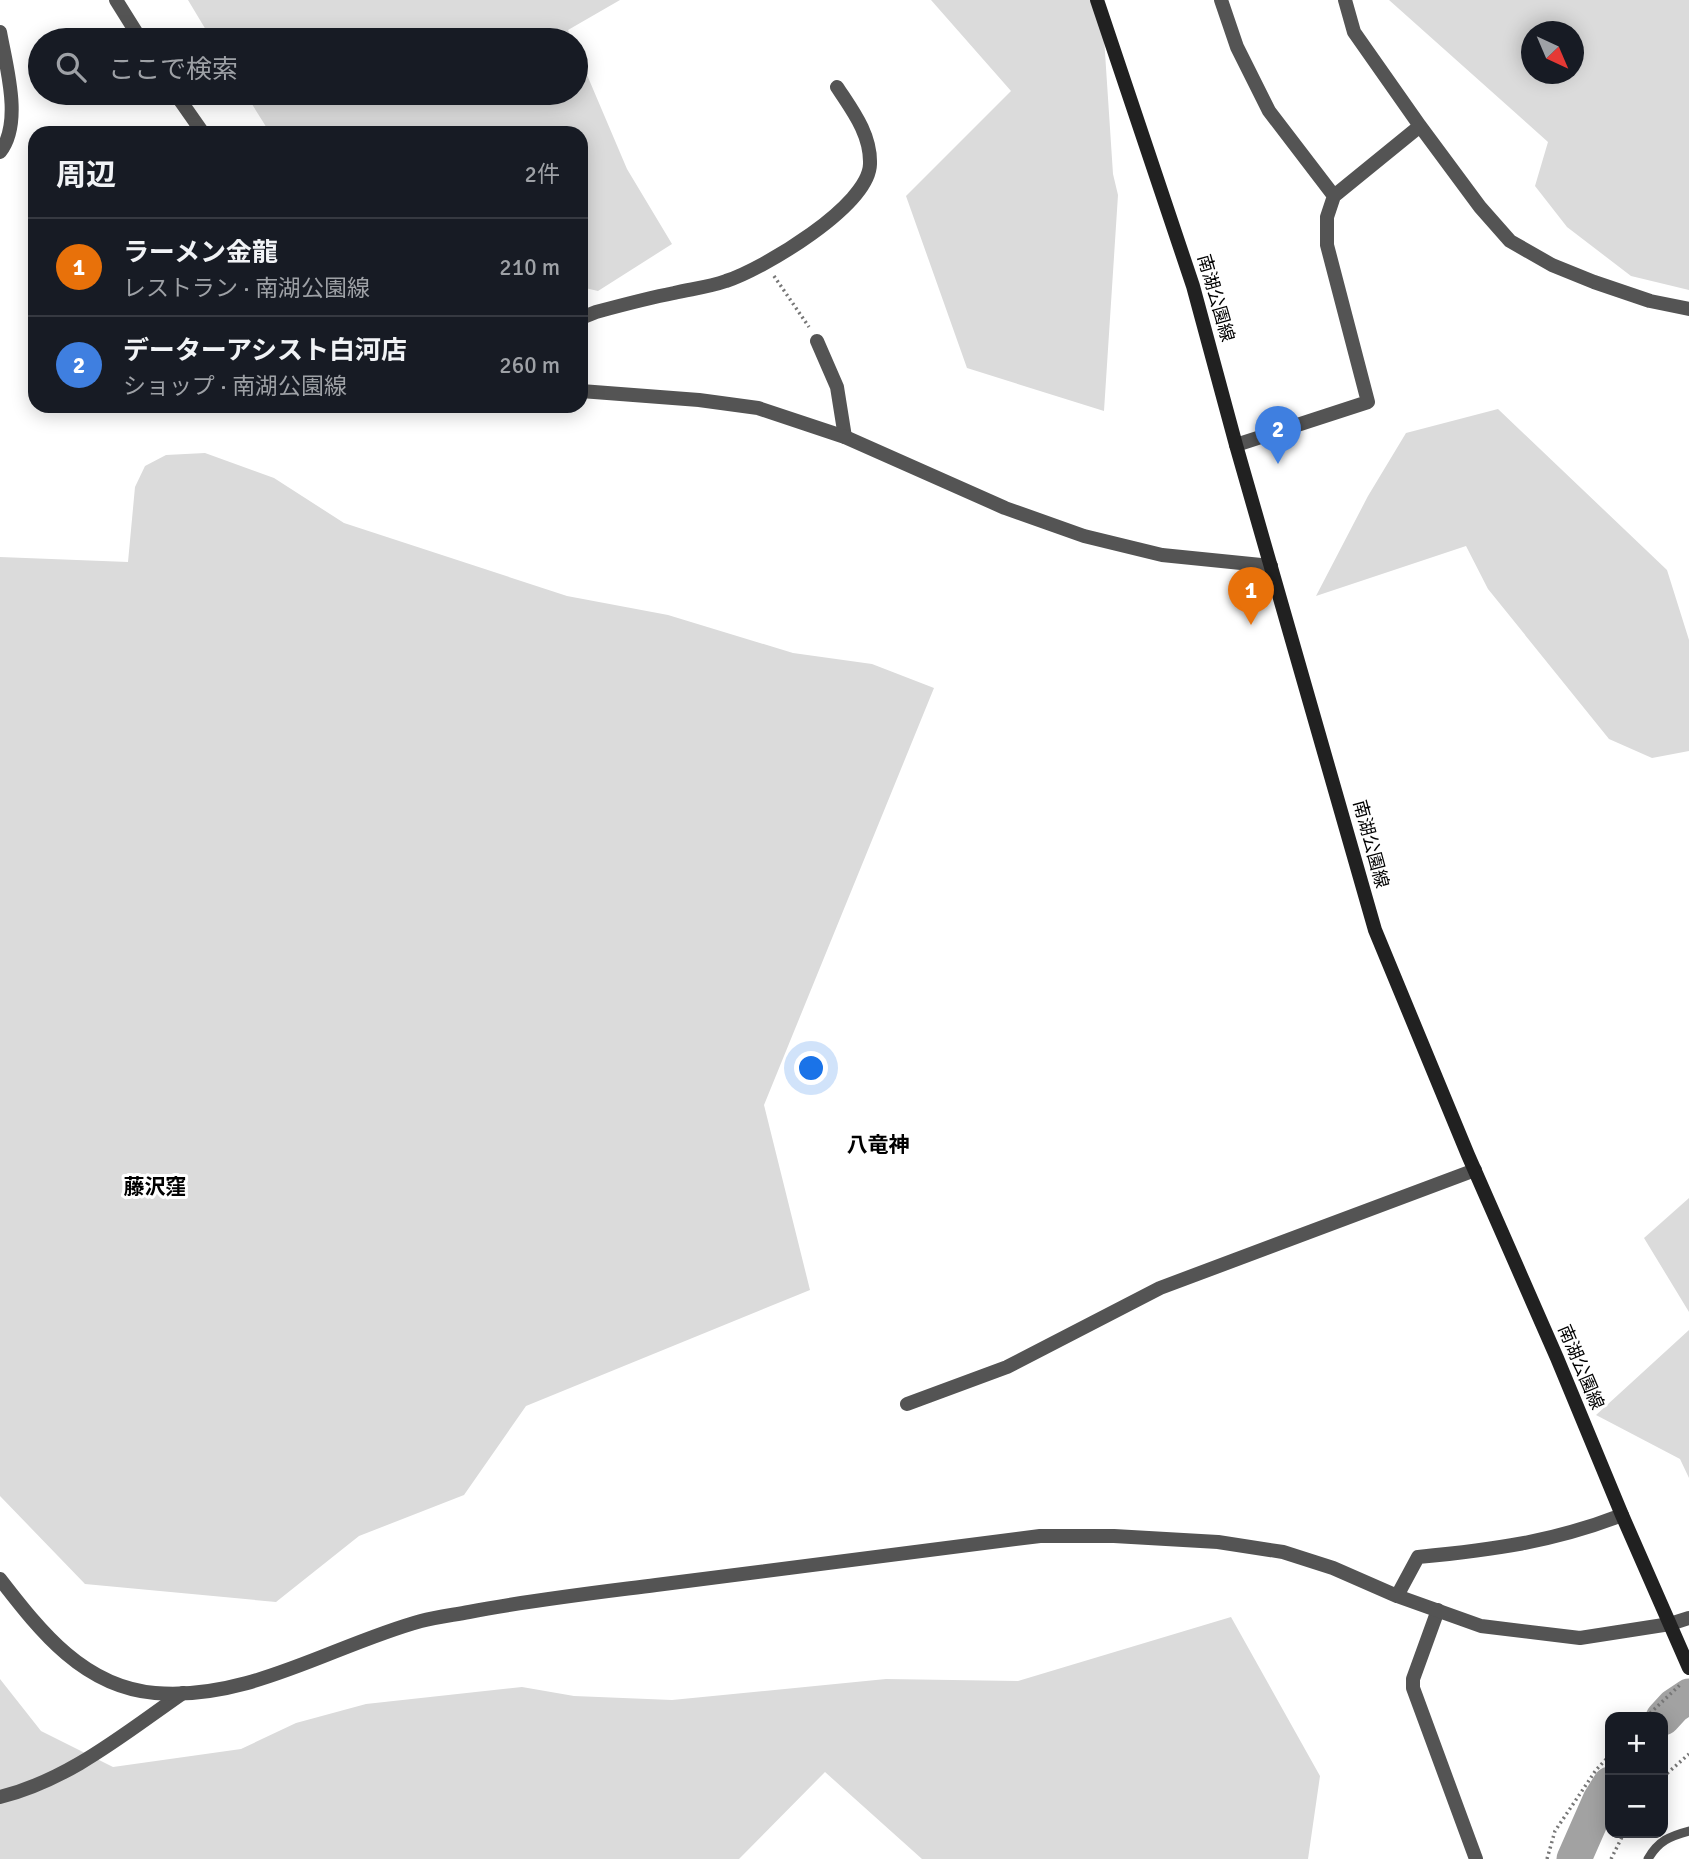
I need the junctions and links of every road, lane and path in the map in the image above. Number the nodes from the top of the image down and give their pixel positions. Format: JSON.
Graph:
{"nodes":[{"id":1,"x":116,"y":0,"type":"edge"},
{"id":2,"x":1097,"y":0,"type":"edge"},
{"id":3,"x":1221,"y":0,"type":"edge"},
{"id":4,"x":1345,"y":0,"type":"edge"},
{"id":5,"x":134,"y":28,"type":"edge"},
{"id":6,"x":0,"y":32,"type":"edge"},
{"id":7,"x":836,"y":87,"type":"dead end"},
{"id":8,"x":183,"y":105,"type":"edge"},
{"id":9,"x":198,"y":126,"type":"edge"},
{"id":10,"x":1420,"y":126,"type":"junction"},
{"id":11,"x":0,"y":152,"type":"edge"},
{"id":12,"x":1334,"y":196,"type":"junction"},
{"id":13,"x":766,"y":264,"type":"junction"},
{"id":14,"x":1689,"y":309,"type":"edge"},
{"id":15,"x":588,"y":315,"type":"edge"},
{"id":16,"x":817,"y":341,"type":"joint"},
{"id":17,"x":588,"y":392,"type":"edge"},
{"id":18,"x":845,"y":437,"type":"junction"},
{"id":19,"x":1236,"y":445,"type":"junction"},
{"id":20,"x":1271,"y":566,"type":"junction"},
{"id":21,"x":1475,"y":1170,"type":"junction"},
{"id":22,"x":907,"y":1404,"type":"dead end"},
{"id":23,"x":1622,"y":1515,"type":"junction"},
{"id":24,"x":0,"y":1579,"type":"edge"},
{"id":25,"x":1397,"y":1596,"type":"junction"},
{"id":26,"x":1438,"y":1611,"type":"junction"},
{"id":27,"x":1689,"y":1618,"type":"edge"},
{"id":28,"x":1670,"y":1624,"type":"junction"},
{"id":29,"x":1689,"y":1668,"type":"edge"},
{"id":30,"x":1689,"y":1676,"type":"edge"},
{"id":31,"x":183,"y":1693,"type":"junction"},
{"id":32,"x":1651,"y":1712,"type":"edge"},
{"id":33,"x":1689,"y":1754,"type":"edge"},
{"id":34,"x":1605,"y":1760,"type":"edge"},
{"id":35,"x":1665,"y":1775,"type":"edge"},
{"id":36,"x":0,"y":1797,"type":"edge"},
{"id":37,"x":1689,"y":1831,"type":"edge"},
{"id":38,"x":1622,"y":1838,"type":"edge"},
{"id":39,"x":1476,"y":1859,"type":"edge"},
{"id":40,"x":1546,"y":1859,"type":"edge"},
{"id":41,"x":1611,"y":1859,"type":"edge"},
{"id":42,"x":1648,"y":1859,"type":"edge"}],
"edges":[{"from":1,"to":5,"type":"street"},
{"from":2,"to":19,"type":"main road","name":"南湖公園線"},
{"from":3,"to":12,"type":"street"},
{"from":4,"to":10,"type":"street"},
{"from":6,"to":11,"type":"street"},
{"from":7,"to":13,"type":"street"},
{"from":8,"to":9,"type":"street"},
{"from":10,"to":12,"type":"street"},
{"from":10,"to":14,"type":"street"},
{"from":12,"to":19,"type":"street"},
{"from":13,"to":15,"type":"street"},
{"from":13,"to":16,"type":"path"},
{"from":16,"to":18,"type":"street"},
{"from":17,"to":18,"type":"street"},
{"from":18,"to":20,"type":"street"},
{"from":19,"to":20,"type":"main road","name":"南湖公園線"},
{"from":20,"to":21,"type":"main road","name":"南湖公園線"},
{"from":21,"to":22,"type":"street"},
{"from":21,"to":23,"type":"main road","name":"南湖公園線"},
{"from":23,"to":25,"type":"street"},
{"from":23,"to":28,"type":"main road","name":"南湖公園線"},
{"from":24,"to":31,"type":"street"},
{"from":25,"to":26,"type":"street"},
{"from":25,"to":31,"type":"street"},
{"from":26,"to":28,"type":"street"},
{"from":26,"to":39,"type":"street"},
{"from":27,"to":28,"type":"street"},
{"from":28,"to":29,"type":"main road","name":"南湖公園線"},
{"from":30,"to":32,"type":"path"},
{"from":31,"to":36,"type":"street"},
{"from":33,"to":35,"type":"path"},
{"from":34,"to":40,"type":"path"},
{"from":37,"to":42,"type":"lane"},
{"from":38,"to":41,"type":"path"}]}
